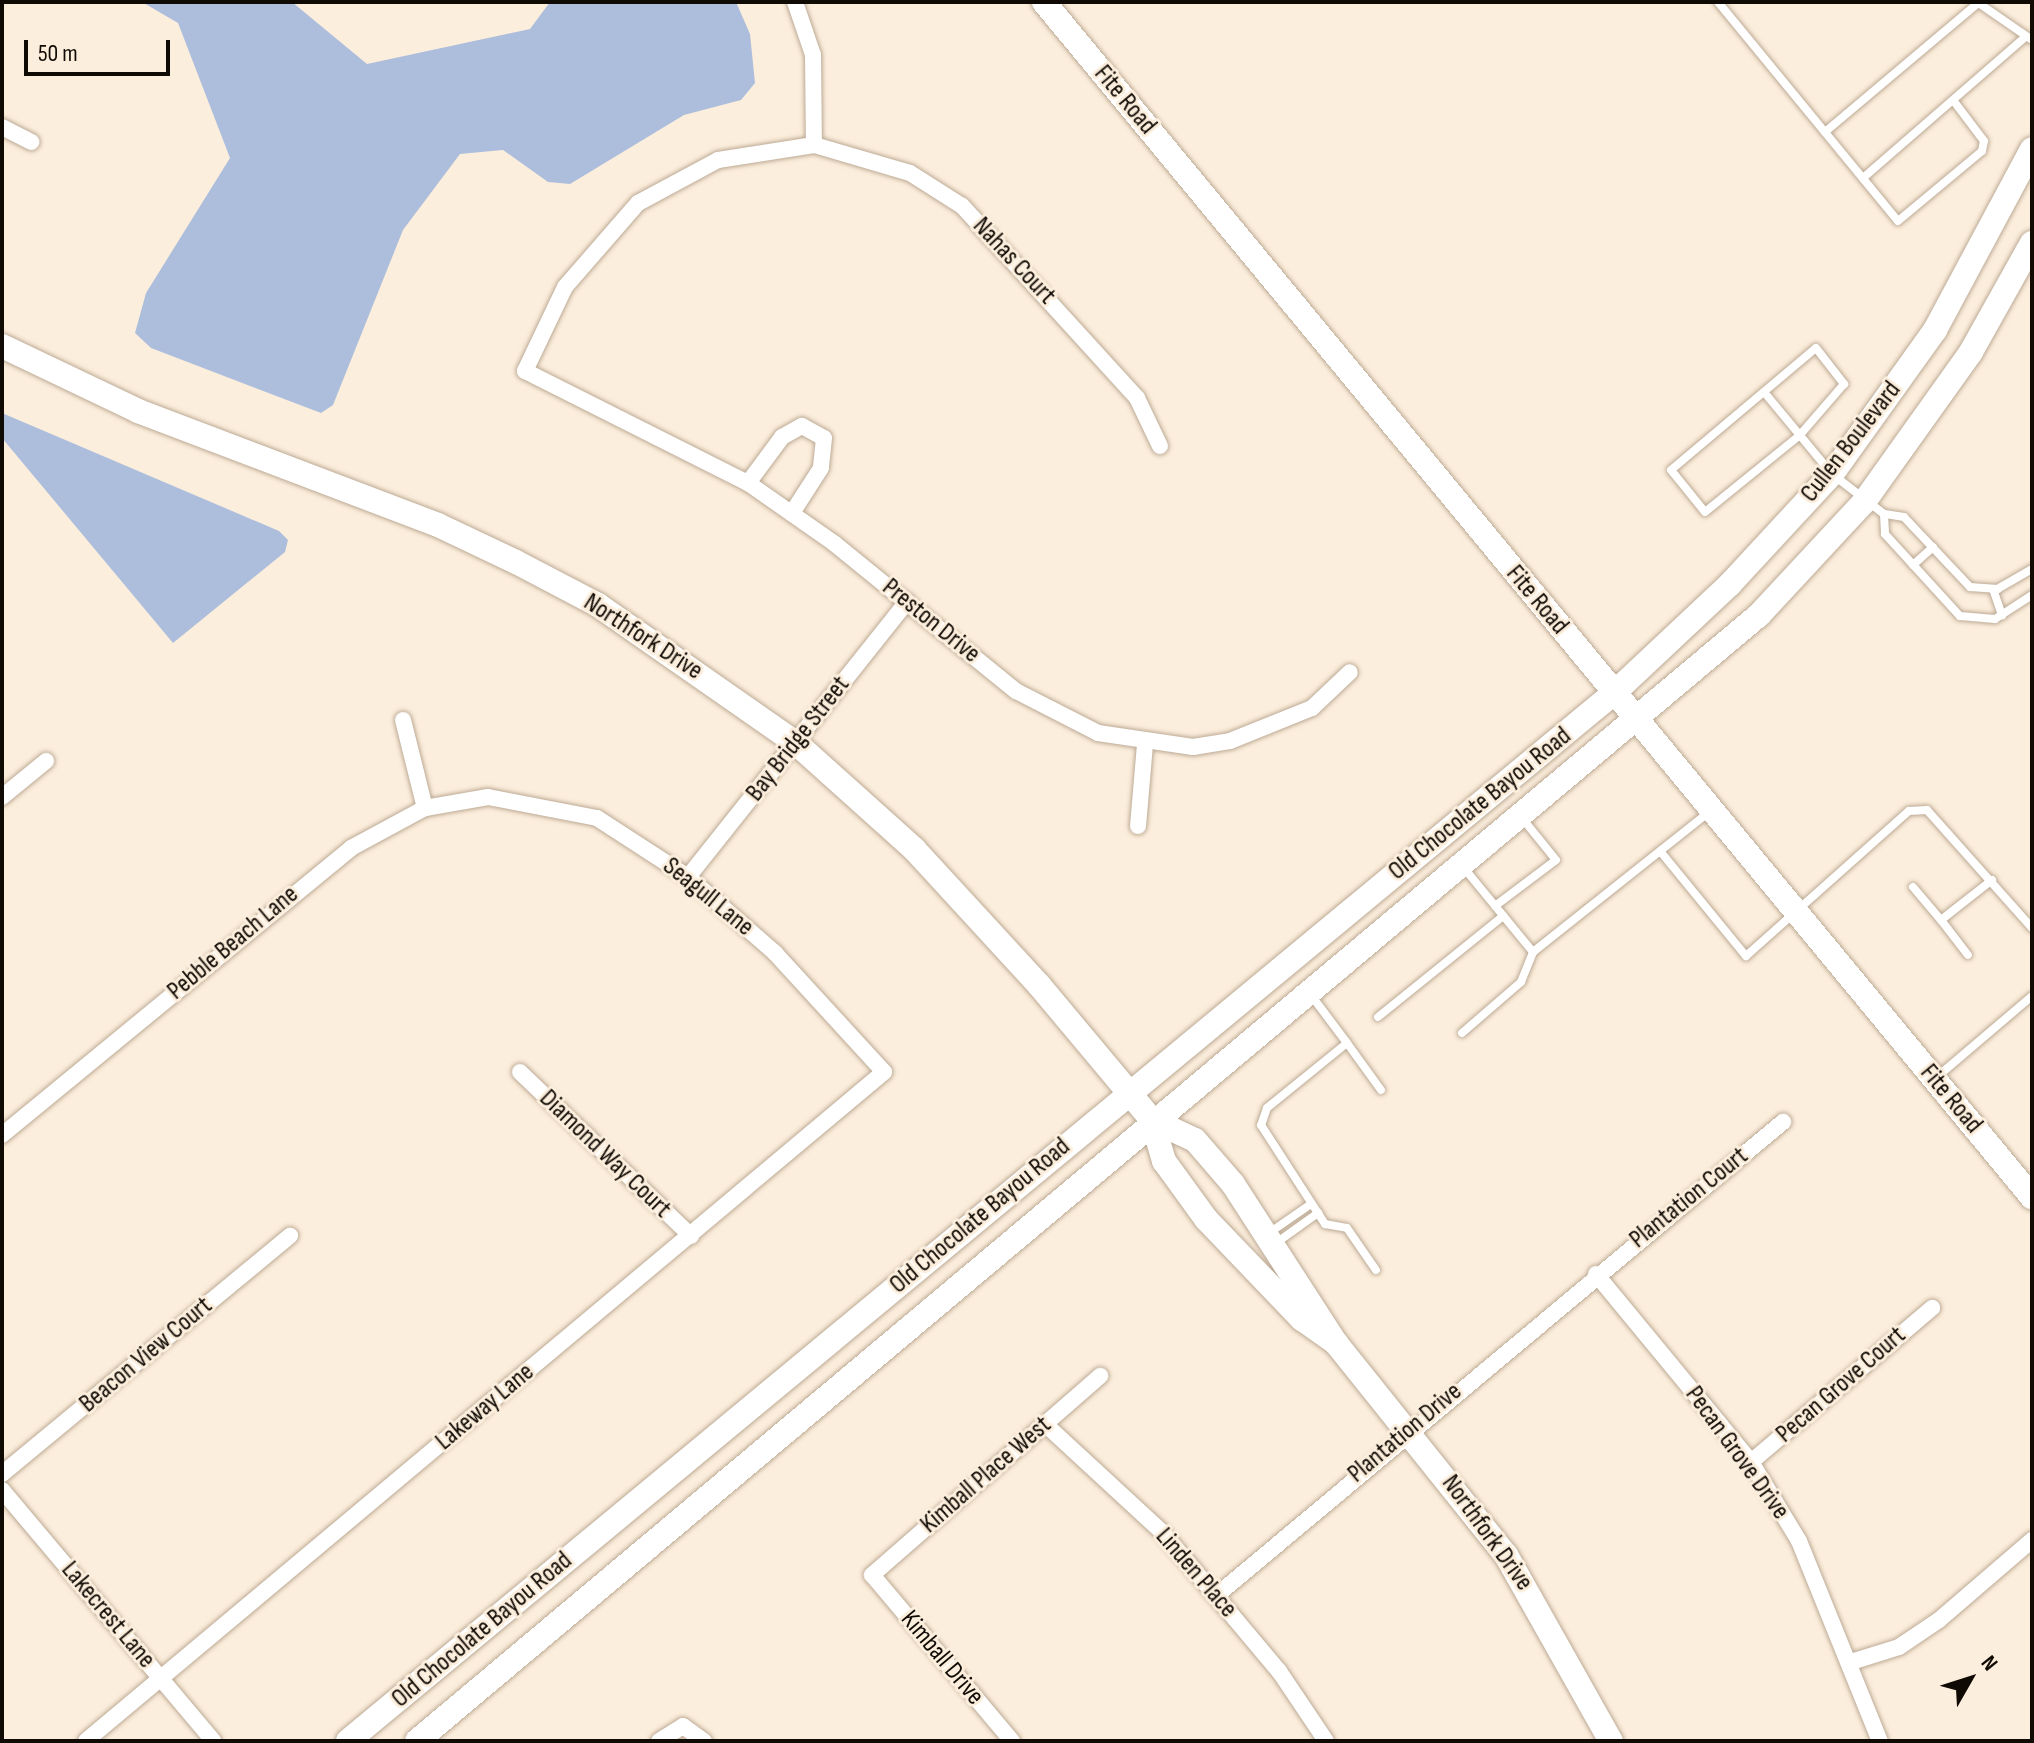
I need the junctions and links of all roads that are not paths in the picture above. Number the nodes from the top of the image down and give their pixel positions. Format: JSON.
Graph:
{"nodes":[{"id":1,"x":795,"y":2,"type":"edge"},
{"id":2,"x":1044,"y":2,"type":"edge"},
{"id":3,"x":1718,"y":2,"type":"edge"},
{"id":4,"x":1978,"y":3,"type":"edge"},
{"id":5,"x":2028,"y":38,"type":"edge"},
{"id":6,"x":1953,"y":100,"type":"junction"},
{"id":7,"x":2,"y":127,"type":"edge"},
{"id":8,"x":1825,"y":132,"type":"junction"},
{"id":9,"x":31,"y":142,"type":"dead end"},
{"id":10,"x":814,"y":145,"type":"junction"},
{"id":11,"x":2032,"y":149,"type":"edge"},
{"id":12,"x":1863,"y":178,"type":"junction"},
{"id":13,"x":2032,"y":243,"type":"edge"},
{"id":14,"x":2,"y":346,"type":"edge"},
{"id":15,"x":1764,"y":392,"type":"junction"},
{"id":16,"x":1800,"y":435,"type":"junction"},
{"id":17,"x":1160,"y":446,"type":"dead end"},
{"id":18,"x":1832,"y":474,"type":"junction"},
{"id":19,"x":748,"y":483,"type":"junction"},
{"id":20,"x":1874,"y":508,"type":"junction"},
{"id":21,"x":792,"y":513,"type":"junction"},
{"id":22,"x":1933,"y":547,"type":"junction"},
{"id":23,"x":1913,"y":565,"type":"junction"},
{"id":24,"x":2032,"y":569,"type":"edge"},
{"id":25,"x":1993,"y":589,"type":"junction"},
{"id":26,"x":2032,"y":595,"type":"edge"},
{"id":27,"x":907,"y":602,"type":"junction"},
{"id":28,"x":2002,"y":615,"type":"junction"},
{"id":29,"x":1350,"y":672,"type":"dead end"},
{"id":30,"x":1614,"y":693,"type":"junction"},
{"id":31,"x":403,"y":720,"type":"dead end"},
{"id":32,"x":1638,"y":721,"type":"junction"},
{"id":33,"x":796,"y":743,"type":"junction"},
{"id":34,"x":1145,"y":744,"type":"junction"},
{"id":35,"x":46,"y":761,"type":"dead end"},
{"id":36,"x":2,"y":797,"type":"edge"},
{"id":37,"x":488,"y":797,"type":"joint"},
{"id":38,"x":425,"y":808,"type":"junction"},
{"id":39,"x":1711,"y":811,"type":"junction"},
{"id":40,"x":1522,"y":818,"type":"junction"},
{"id":41,"x":1138,"y":826,"type":"dead end"},
{"id":42,"x":1660,"y":851,"type":"junction"},
{"id":43,"x":1463,"y":867,"type":"junction"},
{"id":44,"x":688,"y":877,"type":"junction"},
{"id":45,"x":1992,"y":880,"type":"junction"},
{"id":46,"x":1913,"y":887,"type":"dead end"},
{"id":47,"x":1495,"y":906,"type":"junction"},
{"id":48,"x":1798,"y":914,"type":"junction"},
{"id":49,"x":1503,"y":916,"type":"junction"},
{"id":50,"x":1941,"y":920,"type":"junction"},
{"id":51,"x":2032,"y":928,"type":"edge"},
{"id":52,"x":1533,"y":952,"type":"junction"},
{"id":53,"x":1968,"y":955,"type":"dead end"},
{"id":54,"x":1310,"y":994,"type":"junction"},
{"id":55,"x":2032,"y":996,"type":"edge"},
{"id":56,"x":1378,"y":1017,"type":"dead end"},
{"id":57,"x":1462,"y":1033,"type":"dead end"},
{"id":58,"x":1347,"y":1043,"type":"junction"},
{"id":59,"x":520,"y":1072,"type":"dead end"},
{"id":60,"x":884,"y":1072,"type":"joint"},
{"id":61,"x":1934,"y":1079,"type":"junction"},
{"id":62,"x":1381,"y":1090,"type":"dead end"},
{"id":63,"x":1130,"y":1092,"type":"junction"},
{"id":64,"x":1152,"y":1120,"type":"junction"},
{"id":65,"x":1783,"y":1122,"type":"dead end"},
{"id":66,"x":2,"y":1135,"type":"edge"},
{"id":67,"x":2032,"y":1197,"type":"edge"},
{"id":68,"x":1311,"y":1204,"type":"junction"},
{"id":69,"x":1318,"y":1213,"type":"junction"},
{"id":70,"x":290,"y":1236,"type":"dead end"},
{"id":71,"x":691,"y":1236,"type":"junction"},
{"id":72,"x":1271,"y":1239,"type":"junction"},
{"id":73,"x":1376,"y":1270,"type":"dead end"},
{"id":74,"x":1596,"y":1274,"type":"junction"},
{"id":75,"x":1932,"y":1308,"type":"dead end"},
{"id":76,"x":1336,"y":1343,"type":"junction"},
{"id":77,"x":1100,"y":1376,"type":"dead end"},
{"id":78,"x":1045,"y":1424,"type":"junction"},
{"id":79,"x":1409,"y":1429,"type":"junction"},
{"id":80,"x":1751,"y":1462,"type":"junction"},
{"id":81,"x":2,"y":1474,"type":"edge"},
{"id":82,"x":2,"y":1490,"type":"edge"},
{"id":83,"x":2032,"y":1540,"type":"edge"},
{"id":84,"x":872,"y":1575,"type":"joint"},
{"id":85,"x":1217,"y":1595,"type":"junction"},
{"id":86,"x":1851,"y":1662,"type":"junction"},
{"id":87,"x":161,"y":1677,"type":"junction"},
{"id":88,"x":86,"y":1741,"type":"edge"},
{"id":89,"x":213,"y":1741,"type":"edge"},
{"id":90,"x":348,"y":1741,"type":"edge"},
{"id":91,"x":417,"y":1741,"type":"edge"},
{"id":92,"x":659,"y":1741,"type":"edge"},
{"id":93,"x":704,"y":1741,"type":"edge"},
{"id":94,"x":1012,"y":1741,"type":"edge"},
{"id":95,"x":1326,"y":1741,"type":"edge"},
{"id":96,"x":1611,"y":1741,"type":"edge"},
{"id":97,"x":1880,"y":1741,"type":"edge"}],
"edges":[{"from":1,"to":10,"type":"street"},
{"from":2,"to":30,"type":"main road","name":"Fite Road"},
{"from":3,"to":8,"type":"lane"},
{"from":4,"to":5,"type":"lane"},
{"from":4,"to":8,"type":"lane"},
{"from":5,"to":6,"type":"lane"},
{"from":6,"to":12,"type":"lane"},
{"from":6,"to":12,"type":"lane"},
{"from":7,"to":9,"type":"street"},
{"from":8,"to":12,"type":"lane"},
{"from":10,"to":17,"type":"street","name":"Nahas Court"},
{"from":10,"to":19,"type":"street","name":"Preston Drive"},
{"from":11,"to":18,"type":"main road","name":"Cullen Boulevard"},
{"from":13,"to":20,"type":"main road","name":"Cullen Boulevard"},
{"from":14,"to":33,"type":"main road","name":"Northfork Drive"},
{"from":15,"to":16,"type":"lane"},
{"from":15,"to":16,"type":"lane"},
{"from":15,"to":16,"type":"lane"},
{"from":16,"to":18,"type":"lane"},
{"from":18,"to":20,"type":"lane"},
{"from":18,"to":30,"type":"main road","name":"Cullen Boulevard"},
{"from":19,"to":21,"type":"street","name":"Preston Drive"},
{"from":19,"to":21,"type":"street"},
{"from":20,"to":22,"type":"lane"},
{"from":20,"to":23,"type":"lane"},
{"from":20,"to":32,"type":"main road","name":"Cullen Boulevard"},
{"from":21,"to":27,"type":"street","name":"Preston Drive"},
{"from":22,"to":23,"type":"lane"},
{"from":22,"to":25,"type":"lane"},
{"from":23,"to":28,"type":"lane"},
{"from":24,"to":25,"type":"lane"},
{"from":25,"to":28,"type":"lane"},
{"from":26,"to":28,"type":"lane"},
{"from":27,"to":33,"type":"street","name":"Bay Bridge Street"},
{"from":27,"to":34,"type":"street","name":"Preston Drive"},
{"from":29,"to":34,"type":"street","name":"Preston Drive"},
{"from":30,"to":32,"type":"main road","name":"Fite Road"},
{"from":30,"to":63,"type":"main road","name":"Old Chocolate Bayou Road"},
{"from":31,"to":38,"type":"street"},
{"from":32,"to":39,"type":"main road","name":"Fite Road"},
{"from":32,"to":40,"type":"main road","name":"Old Chocolate Bayou Road"},
{"from":33,"to":44,"type":"street","name":"Bay Bridge Street"},
{"from":33,"to":63,"type":"main road","name":"Northfork Drive"},
{"from":34,"to":41,"type":"street"},
{"from":35,"to":36,"type":"street"},
{"from":37,"to":38,"type":"street","name":"Pebble Beach Lane"},
{"from":37,"to":44,"type":"street","name":"Seagull Lane"},
{"from":38,"to":66,"type":"street","name":"Pebble Beach Lane"},
{"from":39,"to":42,"type":"lane"},
{"from":39,"to":48,"type":"main road","name":"Fite Road"},
{"from":40,"to":43,"type":"main road","name":"Old Chocolate Bayou Road"},
{"from":40,"to":47,"type":"lane"},
{"from":42,"to":48,"type":"lane"},
{"from":42,"to":52,"type":"lane"},
{"from":43,"to":47,"type":"lane"},
{"from":43,"to":54,"type":"main road","name":"Old Chocolate Bayou Road"},
{"from":44,"to":60,"type":"street","name":"Seagull Lane"},
{"from":45,"to":48,"type":"lane"},
{"from":45,"to":50,"type":"lane"},
{"from":45,"to":51,"type":"lane"},
{"from":46,"to":50,"type":"lane"},
{"from":47,"to":49,"type":"lane"},
{"from":48,"to":61,"type":"main road","name":"Fite Road"},
{"from":49,"to":52,"type":"lane"},
{"from":49,"to":56,"type":"lane"},
{"from":50,"to":53,"type":"lane"},
{"from":52,"to":57,"type":"lane"},
{"from":54,"to":58,"type":"lane"},
{"from":54,"to":64,"type":"main road","name":"Old Chocolate Bayou Road"},
{"from":55,"to":61,"type":"lane"},
{"from":58,"to":62,"type":"lane"},
{"from":58,"to":68,"type":"lane"},
{"from":59,"to":71,"type":"street","name":"Diamond Way Court"},
{"from":60,"to":71,"type":"street","name":"Lakeway Lane"},
{"from":61,"to":67,"type":"main road","name":"Fite Road"},
{"from":63,"to":64,"type":"main road","name":"Northfork Drive"},
{"from":63,"to":90,"type":"main road","name":"Old Chocolate Bayou Road"},
{"from":64,"to":72,"type":"main road","name":"Northfork Drive"},
{"from":64,"to":76,"type":"main road","name":"Northfork Drive"},
{"from":64,"to":91,"type":"main road","name":"Old Chocolate Bayou Road"},
{"from":65,"to":74,"type":"street","name":"Plantation Court"},
{"from":68,"to":69,"type":"lane"},
{"from":68,"to":72,"type":"lane"},
{"from":69,"to":72,"type":"lane"},
{"from":69,"to":73,"type":"lane"},
{"from":70,"to":81,"type":"street","name":"Beacon View Court"},
{"from":71,"to":87,"type":"street","name":"Lakeway Lane"},
{"from":72,"to":76,"type":"main road","name":"Northfork Drive"},
{"from":74,"to":79,"type":"street","name":"Plantation Drive"},
{"from":74,"to":80,"type":"street","name":"Pecan Grove Drive"},
{"from":75,"to":80,"type":"street","name":"Pecan Grove Court"},
{"from":76,"to":79,"type":"main road","name":"Northfork Drive"},
{"from":77,"to":78,"type":"street","name":"Kimball Place West"},
{"from":78,"to":84,"type":"street","name":"Kimball Place West"},
{"from":78,"to":85,"type":"street","name":"Linden Place"},
{"from":79,"to":85,"type":"street","name":"Plantation Drive"},
{"from":79,"to":96,"type":"main road","name":"Northfork Drive"},
{"from":80,"to":86,"type":"street","name":"Pecan Grove Drive"},
{"from":82,"to":87,"type":"street","name":"Lakecrest Lane"},
{"from":83,"to":86,"type":"street"},
{"from":84,"to":94,"type":"street","name":"Kimball Drive"},
{"from":85,"to":95,"type":"street","name":"Linden Place"},
{"from":86,"to":97,"type":"street","name":"Pecan Grove Drive"},
{"from":87,"to":88,"type":"street","name":"Lakeway Lane"},
{"from":87,"to":89,"type":"street","name":"Lakecrest Lane"},
{"from":92,"to":93,"type":"street"}]}
